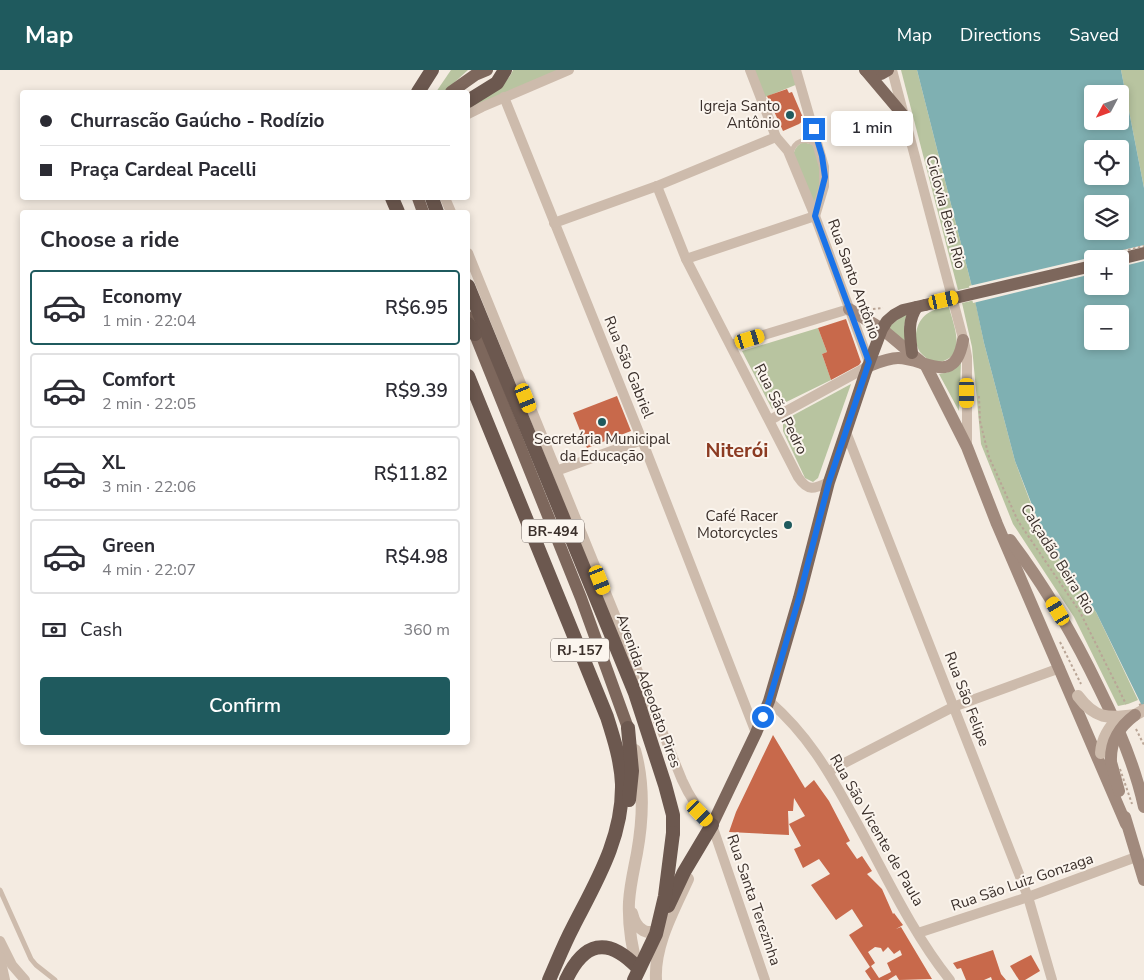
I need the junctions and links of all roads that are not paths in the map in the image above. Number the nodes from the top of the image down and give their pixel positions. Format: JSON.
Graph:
{"nodes":[{"id":1,"x":432,"y":70,"type":"edge"},
{"id":2,"x":487,"y":70,"type":"edge"},
{"id":3,"x":504,"y":70,"type":"edge"},
{"id":4,"x":569,"y":70,"type":"edge"},
{"id":5,"x":750,"y":70,"type":"edge"},
{"id":6,"x":796,"y":70,"type":"edge"},
{"id":7,"x":888,"y":70,"type":"edge"},
{"id":8,"x":892,"y":70,"type":"edge"},
{"id":9,"x":866,"y":71,"type":"edge"},
{"id":10,"x":419,"y":90,"type":"edge"},
{"id":11,"x":454,"y":90,"type":"edge"},
{"id":12,"x":504,"y":97,"type":"junction"},
{"id":13,"x":470,"y":100,"type":"edge"},
{"id":14,"x":470,"y":113,"type":"edge"},
{"id":15,"x":904,"y":116,"type":"junction"},
{"id":16,"x":776,"y":137,"type":"junction"},
{"id":17,"x":819,"y":146,"type":"junction"},
{"id":18,"x":790,"y":157,"type":"junction"},
{"id":19,"x":656,"y":186,"type":"junction"},
{"id":20,"x":815,"y":216,"type":"junction"},
{"id":21,"x":554,"y":223,"type":"junction"},
{"id":22,"x":1144,"y":253,"type":"edge"},
{"id":23,"x":1129,"y":257,"type":"edge"},
{"id":24,"x":470,"y":258,"type":"edge"},
{"id":25,"x":686,"y":259,"type":"junction"},
{"id":26,"x":1084,"y":268,"type":"edge"},
{"id":27,"x":470,"y":291,"type":"edge"},
{"id":28,"x":921,"y":306,"type":"junction"},
{"id":29,"x":849,"y":309,"type":"junction"},
{"id":30,"x":471,"y":329,"type":"edge"},
{"id":31,"x":882,"y":329,"type":"junction"},
{"id":32,"x":963,"y":340,"type":"junction"},
{"id":33,"x":731,"y":345,"type":"junction"},
{"id":34,"x":912,"y":353,"type":"junction"},
{"id":35,"x":868,"y":365,"type":"junction"},
{"id":36,"x":926,"y":366,"type":"junction"},
{"id":37,"x":470,"y":381,"type":"edge"},
{"id":38,"x":770,"y":420,"type":"junction"},
{"id":39,"x":846,"y":432,"type":"junction"},
{"id":40,"x":642,"y":440,"type":"junction"},
{"id":41,"x":967,"y":446,"type":"junction"},
{"id":42,"x":556,"y":471,"type":"junction"},
{"id":43,"x":829,"y":482,"type":"junction"},
{"id":44,"x":997,"y":524,"type":"junction"},
{"id":45,"x":1062,"y":672,"type":"junction"},
{"id":46,"x":769,"y":701,"type":"junction"},
{"id":47,"x":954,"y":707,"type":"junction"},
{"id":48,"x":1133,"y":717,"type":"edge"},
{"id":49,"x":628,"y":728,"type":"junction"},
{"id":50,"x":756,"y":733,"type":"junction"},
{"id":51,"x":1111,"y":765,"type":"junction"},
{"id":52,"x":829,"y":771,"type":"junction"},
{"id":53,"x":1138,"y":805,"type":"edge"},
{"id":54,"x":712,"y":825,"type":"junction"},
{"id":55,"x":615,"y":836,"type":"junction"},
{"id":56,"x":1136,"y":857,"type":"junction"},
{"id":57,"x":1144,"y":880,"type":"edge"},
{"id":58,"x":0,"y":890,"type":"edge"},
{"id":59,"x":1028,"y":897,"type":"junction"},
{"id":60,"x":629,"y":903,"type":"junction"},
{"id":61,"x":668,"y":924,"type":"junction"},
{"id":62,"x":918,"y":933,"type":"junction"},
{"id":63,"x":656,"y":934,"type":"junction"},
{"id":64,"x":0,"y":941,"type":"edge"},
{"id":65,"x":0,"y":957,"type":"edge"},
{"id":66,"x":637,"y":976,"type":"edge"},
{"id":67,"x":5,"y":980,"type":"edge"},
{"id":68,"x":25,"y":980,"type":"edge"},
{"id":69,"x":55,"y":980,"type":"edge"},
{"id":70,"x":550,"y":980,"type":"edge"},
{"id":71,"x":566,"y":980,"type":"edge"},
{"id":72,"x":656,"y":980,"type":"edge"},
{"id":73,"x":765,"y":980,"type":"edge"},
{"id":74,"x":950,"y":980,"type":"edge"},
{"id":75,"x":1052,"y":980,"type":"edge"}],
"edges":[{"from":1,"to":10,"type":"highway"},
{"from":2,"to":11,"type":"main road"},
{"from":3,"to":13,"type":"highway"},
{"from":4,"to":12,"type":"street"},
{"from":5,"to":16,"type":"street","name":"Rua Santo Antônio"},
{"from":6,"to":17,"type":"street"},
{"from":7,"to":9,"type":"main road"},
{"from":8,"to":15,"type":"street"},
{"from":9,"to":15,"type":"main road"},
{"from":12,"to":14,"type":"street"},
{"from":12,"to":21,"type":"street","name":"Rua São Gabriel"},
{"from":15,"to":32,"type":"street"},
{"from":16,"to":18,"type":"street","name":"Rua Santo Antônio"},
{"from":16,"to":19,"type":"street"},
{"from":17,"to":18,"type":"lane"},
{"from":17,"to":20,"type":"street"},
{"from":18,"to":20,"type":"street","name":"Rua Santo Antônio"},
{"from":19,"to":21,"type":"street"},
{"from":19,"to":25,"type":"street","name":"Rua São Pedro"},
{"from":20,"to":25,"type":"street"},
{"from":20,"to":29,"type":"street","name":"Rua Santo Antônio"},
{"from":21,"to":40,"type":"street","name":"Rua São Gabriel"},
{"from":22,"to":23,"type":"main road"},
{"from":24,"to":42,"type":"street","name":"Rua Santa Terezinha"},
{"from":25,"to":33,"type":"street","name":"Rua São Pedro"},
{"from":26,"to":28,"type":"main road","bridge":true},
{"from":27,"to":63,"type":"highway","name":"Avenida Adeodato Pires","number":"BR-494","bridge":true},
{"from":28,"to":31,"type":"main road"},
{"from":28,"to":34,"type":"main road"},
{"from":29,"to":31,"type":"main road"},
{"from":29,"to":33,"type":"street"},
{"from":29,"to":35,"type":"street","name":"Rua Santo Antônio"},
{"from":30,"to":49,"type":"main road","number":"BR-494"},
{"from":31,"to":34,"type":"main road"},
{"from":31,"to":35,"type":"main road"},
{"from":32,"to":36,"type":"main road"},
{"from":32,"to":41,"type":"street"},
{"from":33,"to":38,"type":"street","name":"Rua São Pedro"},
{"from":34,"to":36,"type":"main road"},
{"from":35,"to":36,"type":"main road"},
{"from":35,"to":38,"type":"street"},
{"from":35,"to":39,"type":"main road"},
{"from":36,"to":41,"type":"main road"},
{"from":37,"to":55,"type":"highway","number":"RJ-157"},
{"from":38,"to":43,"type":"street","name":"Rua São Pedro"},
{"from":39,"to":43,"type":"main road"},
{"from":39,"to":47,"type":"street","name":"Rua São Felipe"},
{"from":40,"to":42,"type":"street"},
{"from":40,"to":50,"type":"street","name":"Rua São Gabriel"},
{"from":41,"to":44,"type":"main road"},
{"from":42,"to":54,"type":"street","name":"Rua Santa Terezinha"},
{"from":43,"to":46,"type":"main road"},
{"from":44,"to":45,"type":"main road"},
{"from":44,"to":53,"type":"main road"},
{"from":45,"to":47,"type":"street"},
{"from":45,"to":48,"type":"street","bridge":true},
{"from":45,"to":51,"type":"main road"},
{"from":46,"to":50,"type":"main road"},
{"from":46,"to":52,"type":"street","name":"Rua São Vicente de Paula"},
{"from":47,"to":52,"type":"street"},
{"from":47,"to":59,"type":"street","name":"Rua São Felipe"},
{"from":48,"to":51,"type":"main road","bridge":true},
{"from":48,"to":51,"type":"street","bridge":true},
{"from":49,"to":55,"type":"highway"},
{"from":49,"to":60,"type":"street","number":"BR-494"},
{"from":50,"to":54,"type":"main road"},
{"from":51,"to":56,"type":"main road"},
{"from":52,"to":62,"type":"street","name":"Rua São Vicente de Paula"},
{"from":54,"to":61,"type":"street"},
{"from":54,"to":63,"type":"highway","bridge":true},
{"from":54,"to":73,"type":"street","name":"Rua Santa Terezinha"},
{"from":55,"to":70,"type":"highway","number":"RJ-157"},
{"from":56,"to":57,"type":"main road"},
{"from":56,"to":59,"type":"street","name":"Rua São Luiz Gonzaga"},
{"from":58,"to":69,"type":"lane"},
{"from":59,"to":62,"type":"street","name":"Rua São Luiz Gonzaga"},
{"from":59,"to":75,"type":"street","name":"Rua São Felipe"},
{"from":60,"to":61,"type":"street"},
{"from":60,"to":66,"type":"street","number":"BR-494"},
{"from":61,"to":72,"type":"street"},
{"from":62,"to":74,"type":"street","name":"Rua São Vicente de Paula"},
{"from":63,"to":66,"type":"highway","bridge":true},
{"from":64,"to":68,"type":"street"},
{"from":65,"to":67,"type":"street"},
{"from":66,"to":71,"type":"highway"}]}
